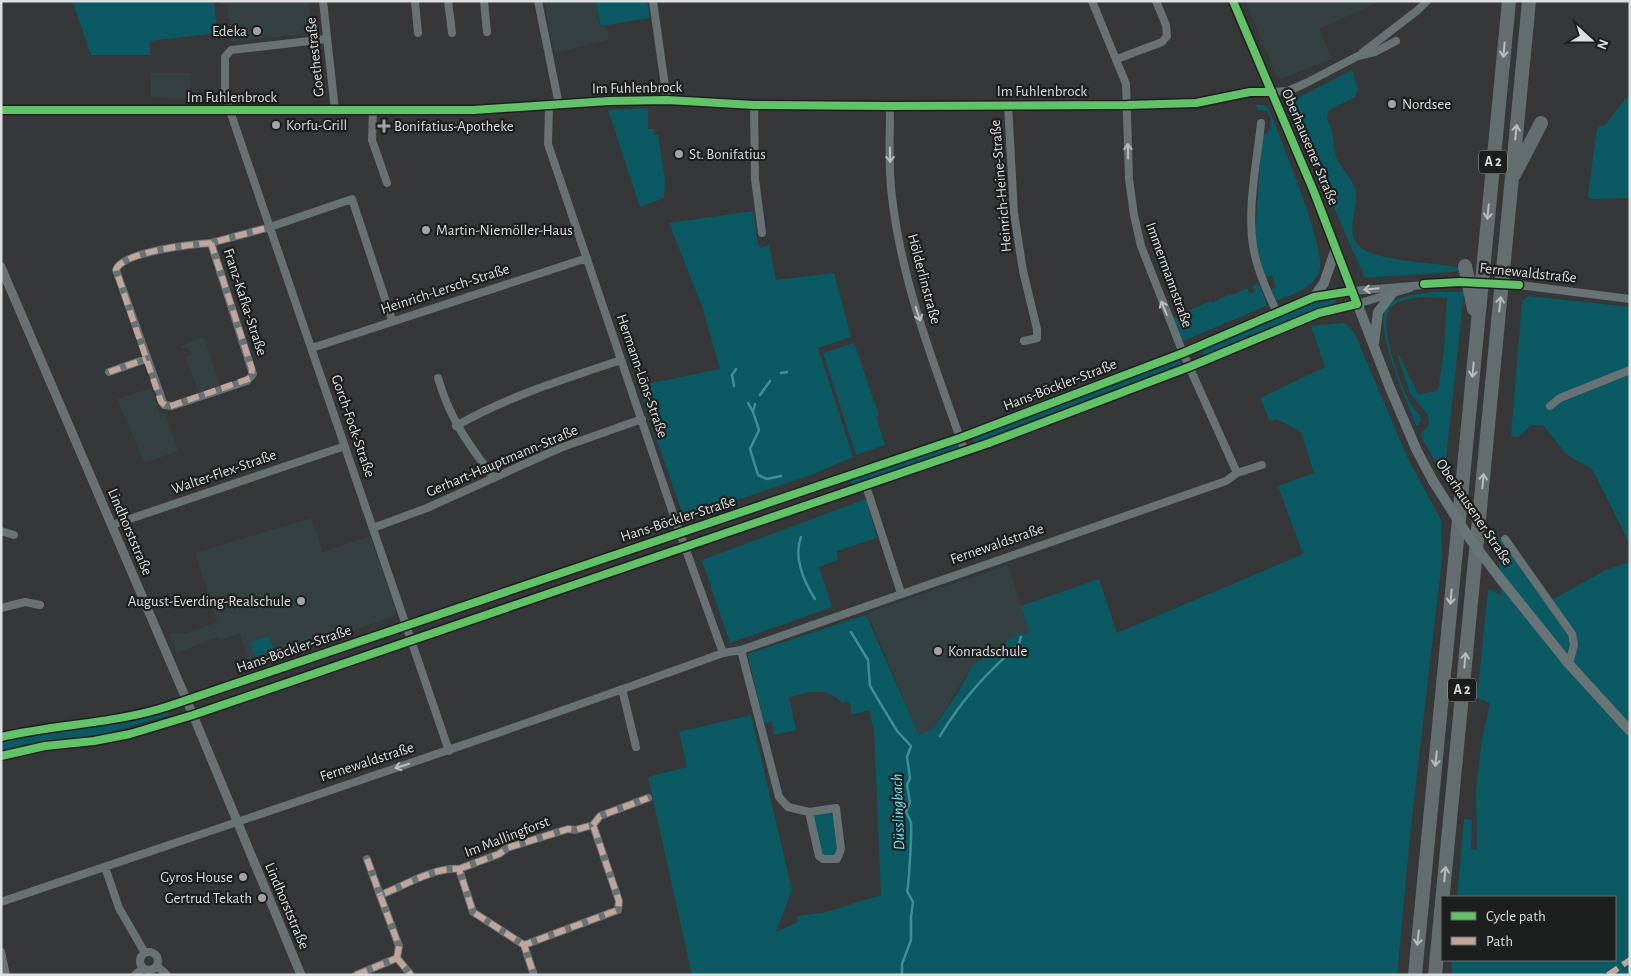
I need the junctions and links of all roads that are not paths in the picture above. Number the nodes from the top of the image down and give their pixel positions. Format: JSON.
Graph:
{"nodes":[{"id":1,"x":323,"y":1,"type":"edge"},
{"id":2,"x":414,"y":1,"type":"edge"},
{"id":3,"x":448,"y":1,"type":"edge"},
{"id":4,"x":484,"y":1,"type":"edge"},
{"id":5,"x":538,"y":1,"type":"edge"},
{"id":6,"x":653,"y":1,"type":"edge"},
{"id":7,"x":1092,"y":1,"type":"edge"},
{"id":8,"x":1156,"y":1,"type":"edge"},
{"id":9,"x":1232,"y":1,"type":"edge"},
{"id":10,"x":1426,"y":1,"type":"edge"},
{"id":11,"x":1509,"y":1,"type":"edge"},
{"id":12,"x":1529,"y":1,"type":"edge"},
{"id":13,"x":488,"y":32,"type":"dead end"},
{"id":14,"x":418,"y":33,"type":"dead end"},
{"id":15,"x":452,"y":33,"type":"dead end"},
{"id":16,"x":328,"y":39,"type":"junction"},
{"id":17,"x":1396,"y":41,"type":"dead end"},
{"id":18,"x":1358,"y":56,"type":"junction"},
{"id":19,"x":1116,"y":59,"type":"junction"},
{"id":20,"x":1272,"y":92,"type":"junction"},
{"id":21,"x":666,"y":100,"type":"junction"},
{"id":22,"x":754,"y":104,"type":"junction"},
{"id":23,"x":559,"y":105,"type":"junction"},
{"id":24,"x":1008,"y":105,"type":"junction"},
{"id":25,"x":1127,"y":105,"type":"junction"},
{"id":26,"x":549,"y":106,"type":"junction"},
{"id":27,"x":890,"y":106,"type":"junction"},
{"id":28,"x":1,"y":110,"type":"edge"},
{"id":29,"x":335,"y":110,"type":"junction"},
{"id":30,"x":373,"y":110,"type":"junction"},
{"id":31,"x":230,"y":111,"type":"junction"},
{"id":32,"x":1261,"y":123,"type":"dead end"},
{"id":33,"x":1541,"y":123,"type":"dead end"},
{"id":34,"x":1512,"y":180,"type":"junction"},
{"id":35,"x":387,"y":183,"type":"dead end"},
{"id":36,"x":270,"y":226,"type":"junction"},
{"id":37,"x":762,"y":233,"type":"dead end"},
{"id":38,"x":211,"y":243,"type":"junction"},
{"id":39,"x":1336,"y":248,"type":"junction"},
{"id":40,"x":587,"y":258,"type":"junction"},
{"id":41,"x":1465,"y":266,"type":"dead end"},
{"id":42,"x":1,"y":267,"type":"edge"},
{"id":43,"x":1424,"y":284,"type":"junction"},
{"id":44,"x":5,"y":288,"type":"edge"},
{"id":45,"x":1352,"y":291,"type":"junction"},
{"id":46,"x":1392,"y":294,"type":"junction"},
{"id":47,"x":1314,"y":297,"type":"junction"},
{"id":48,"x":1630,"y":299,"type":"edge"},
{"id":49,"x":1357,"y":304,"type":"junction"},
{"id":50,"x":1277,"y":312,"type":"junction"},
{"id":51,"x":392,"y":320,"type":"junction"},
{"id":52,"x":1477,"y":322,"type":"junction"},
{"id":53,"x":1024,"y":341,"type":"dead end"},
{"id":54,"x":1374,"y":346,"type":"junction"},
{"id":55,"x":312,"y":348,"type":"junction"},
{"id":56,"x":1183,"y":353,"type":"junction"},
{"id":57,"x":146,"y":359,"type":"junction"},
{"id":58,"x":621,"y":360,"type":"junction"},
{"id":59,"x":1189,"y":367,"type":"junction"},
{"id":60,"x":1630,"y":370,"type":"edge"},
{"id":61,"x":109,"y":372,"type":"dead end"},
{"id":62,"x":438,"y":378,"type":"dead end"},
{"id":63,"x":1550,"y":406,"type":"dead end"},
{"id":64,"x":642,"y":419,"type":"junction"},
{"id":65,"x":456,"y":426,"type":"junction"},
{"id":66,"x":960,"y":438,"type":"junction"},
{"id":67,"x":345,"y":446,"type":"junction"},
{"id":68,"x":965,"y":452,"type":"junction"},
{"id":69,"x":1262,"y":465,"type":"dead end"},
{"id":70,"x":1237,"y":473,"type":"junction"},
{"id":71,"x":494,"y":478,"type":"junction"},
{"id":72,"x":866,"y":486,"type":"junction"},
{"id":73,"x":112,"y":525,"type":"junction"},
{"id":74,"x":373,"y":528,"type":"junction"},
{"id":75,"x":1,"y":531,"type":"edge"},
{"id":76,"x":680,"y":533,"type":"junction"},
{"id":77,"x":14,"y":535,"type":"dead end"},
{"id":78,"x":1505,"y":539,"type":"dead end"},
{"id":79,"x":685,"y":547,"type":"junction"},
{"id":80,"x":901,"y":593,"type":"junction"},
{"id":81,"x":40,"y":605,"type":"dead end"},
{"id":82,"x":1,"y":608,"type":"edge"},
{"id":83,"x":407,"y":625,"type":"junction"},
{"id":84,"x":411,"y":640,"type":"junction"},
{"id":85,"x":741,"y":650,"type":"junction"},
{"id":86,"x":723,"y":653,"type":"junction"},
{"id":87,"x":1569,"y":664,"type":"junction"},
{"id":88,"x":622,"y":690,"type":"junction"},
{"id":89,"x":186,"y":700,"type":"junction"},
{"id":90,"x":193,"y":715,"type":"junction"},
{"id":91,"x":1630,"y":731,"type":"edge"},
{"id":92,"x":1,"y":737,"type":"edge"},
{"id":93,"x":636,"y":747,"type":"dead end"},
{"id":94,"x":448,"y":751,"type":"junction"},
{"id":95,"x":1,"y":756,"type":"edge"},
{"id":96,"x":648,"y":798,"type":"dead end"},
{"id":97,"x":809,"y":812,"type":"junction"},
{"id":98,"x":238,"y":822,"type":"junction"},
{"id":99,"x":593,"y":825,"type":"junction"},
{"id":100,"x":367,"y":859,"type":"dead end"},
{"id":101,"x":105,"y":867,"type":"junction"},
{"id":102,"x":459,"y":869,"type":"junction"},
{"id":103,"x":380,"y":895,"type":"junction"},
{"id":104,"x":1442,"y":896,"type":"edge"},
{"id":105,"x":1,"y":902,"type":"edge"},
{"id":106,"x":1441,"y":904,"type":"edge"},
{"id":107,"x":524,"y":945,"type":"junction"},
{"id":108,"x":1,"y":952,"type":"edge"},
{"id":109,"x":145,"y":953,"type":"junction"},
{"id":110,"x":397,"y":958,"type":"junction"},
{"id":111,"x":157,"y":966,"type":"junction"},
{"id":112,"x":143,"y":968,"type":"junction"},
{"id":113,"x":6,"y":975,"type":"edge"},
{"id":114,"x":135,"y":975,"type":"edge"},
{"id":115,"x":166,"y":975,"type":"edge"},
{"id":116,"x":301,"y":975,"type":"edge"},
{"id":117,"x":356,"y":975,"type":"edge"},
{"id":118,"x":411,"y":975,"type":"edge"},
{"id":119,"x":534,"y":975,"type":"edge"},
{"id":120,"x":1414,"y":975,"type":"edge"},
{"id":121,"x":1434,"y":975,"type":"edge"}],
"edges":[{"from":1,"to":16,"type":"street","name":"Goethestraße"},
{"from":2,"to":14,"type":"street"},
{"from":3,"to":15,"type":"street"},
{"from":4,"to":13,"type":"street"},
{"from":5,"to":23,"type":"street"},
{"from":6,"to":21,"type":"street"},
{"from":7,"to":19,"type":"street","name":"Immermannstraße"},
{"from":8,"to":19,"type":"street"},
{"from":9,"to":20,"type":"main road","name":"Oberhausener Straße"},
{"from":10,"to":18,"type":"street"},
{"from":11,"to":52,"type":"highway","number":"A 2","one_way":true},
{"from":34,"to":12,"type":"highway","number":"A 2","one_way":true},
{"from":16,"to":29,"type":"street","name":"Goethestraße"},
{"from":16,"to":31,"type":"street","name":"Im Fuhlenbrock"},
{"from":17,"to":18,"type":"street"},
{"from":18,"to":20,"type":"street"},
{"from":19,"to":25,"type":"street","name":"Immermannstraße"},
{"from":20,"to":25,"type":"street","name":"Im Fuhlenbrock"},
{"from":20,"to":39,"type":"main road","name":"Oberhausener Straße"},
{"from":21,"to":22,"type":"street","name":"Im Fuhlenbrock"},
{"from":21,"to":23,"type":"street","name":"Im Fuhlenbrock"},
{"from":22,"to":27,"type":"street","name":"Im Fuhlenbrock"},
{"from":22,"to":37,"type":"street"},
{"from":23,"to":26,"type":"street","name":"Im Fuhlenbrock"},
{"from":24,"to":25,"type":"street","name":"Im Fuhlenbrock"},
{"from":24,"to":27,"type":"street","name":"Im Fuhlenbrock"},
{"from":24,"to":53,"type":"street","name":"Heinrich-Heine-Straße"},
{"from":56,"to":25,"type":"street","name":"Immermannstraße","one_way":true},
{"from":26,"to":30,"type":"street","name":"Im Fuhlenbrock"},
{"from":26,"to":40,"type":"street","name":"Hermann-Löns-Straße"},
{"from":27,"to":66,"type":"street","name":"Hölderlinstraße","one_way":true},
{"from":28,"to":31,"type":"street","name":"Im Fuhlenbrock"},
{"from":29,"to":30,"type":"street","name":"Im Fuhlenbrock"},
{"from":29,"to":31,"type":"street","name":"Im Fuhlenbrock"},
{"from":30,"to":35,"type":"street"},
{"from":31,"to":36,"type":"street","name":"Gorch-Fock-Straße"},
{"from":32,"to":50,"type":"street"},
{"from":33,"to":34,"type":"highway"},
{"from":104,"to":34,"type":"highway","number":"A 2","one_way":true},
{"from":36,"to":38,"type":"street","name":"Franz-Kafka-Straße"},
{"from":36,"to":51,"type":"street","name":"Franz-Kafka-Straße"},
{"from":36,"to":55,"type":"street","name":"Gorch-Fock-Straße"},
{"from":38,"to":57,"type":"street","name":"Franz-Kafka-Straße"},
{"from":38,"to":57,"type":"street","name":"Franz-Kafka-Straße"},
{"from":39,"to":45,"type":"main road","name":"Oberhausener Straße"},
{"from":39,"to":47,"type":"main road"},
{"from":40,"to":51,"type":"street","name":"Heinrich-Lersch-Straße"},
{"from":40,"to":58,"type":"street","name":"Hermann-Löns-Straße"},
{"from":41,"to":52,"type":"highway"},
{"from":42,"to":44,"type":"street","name":"Lindhorststraße"},
{"from":43,"to":45,"type":"street","name":"Fernewaldstraße","one_way":true},
{"from":43,"to":46,"type":"street","name":"Fernewaldstraße"},
{"from":43,"to":48,"type":"street","name":"Fernewaldstraße","bridge":true},
{"from":44,"to":73,"type":"street","name":"Lindhorststraße"},
{"from":45,"to":47,"type":"main road","name":"Hans-Böckler-Straße"},
{"from":45,"to":49,"type":"main road","name":"Oberhausener Straße"},
{"from":46,"to":49,"type":"street","name":"Fernewaldstraße"},
{"from":46,"to":54,"type":"main road"},
{"from":47,"to":50,"type":"main road","name":"Hans-Böckler-Straße"},
{"from":49,"to":54,"type":"main road","name":"Oberhausener Straße"},
{"from":49,"to":59,"type":"main road","name":"Hans-Böckler-Straße"},
{"from":50,"to":56,"type":"main road","name":"Hans-Böckler-Straße"},
{"from":51,"to":55,"type":"street","name":"Heinrich-Lersch-Straße"},
{"from":52,"to":120,"type":"highway","number":"A 2","one_way":true},
{"from":54,"to":87,"type":"main road","name":"Oberhausener Straße","bridge":true},
{"from":55,"to":67,"type":"street","name":"Gorch-Fock-Straße"},
{"from":56,"to":59,"type":"street","name":"Immermannstraße"},
{"from":56,"to":66,"type":"main road","name":"Hans-Böckler-Straße"},
{"from":57,"to":61,"type":"street"},
{"from":58,"to":64,"type":"street","name":"Hermann-Löns-Straße"},
{"from":58,"to":65,"type":"street"},
{"from":59,"to":68,"type":"main road","name":"Hans-Böckler-Straße"},
{"from":59,"to":70,"type":"street","name":"Immermannstraße"},
{"from":60,"to":63,"type":"street"},
{"from":62,"to":65,"type":"street"},
{"from":64,"to":71,"type":"street","name":"Gerhart-Hauptmann-Straße"},
{"from":64,"to":76,"type":"street","name":"Hermann-Löns-Straße"},
{"from":65,"to":71,"type":"street"},
{"from":66,"to":68,"type":"street","name":"Hölderlinstraße"},
{"from":66,"to":76,"type":"main road","name":"Hans-Böckler-Straße"},
{"from":67,"to":73,"type":"street","name":"Walter-Flex-Straße"},
{"from":67,"to":74,"type":"street","name":"Gorch-Fock-Straße"},
{"from":68,"to":72,"type":"main road","name":"Hans-Böckler-Straße"},
{"from":69,"to":70,"type":"street","name":"Fernewaldstraße"},
{"from":70,"to":80,"type":"street","name":"Fernewaldstraße"},
{"from":71,"to":74,"type":"street","name":"Gerhart-Hauptmann-Straße"},
{"from":72,"to":79,"type":"main road","name":"Hans-Böckler-Straße"},
{"from":72,"to":80,"type":"street"},
{"from":73,"to":89,"type":"street","name":"Lindhorststraße"},
{"from":74,"to":83,"type":"street","name":"Gorch-Fock-Straße"},
{"from":75,"to":77,"type":"street"},
{"from":76,"to":79,"type":"street","name":"Hermann-Löns-Straße"},
{"from":76,"to":83,"type":"main road","name":"Hans-Böckler-Straße"},
{"from":78,"to":87,"type":"street","name":"Oberhausener Straße"},
{"from":79,"to":84,"type":"main road","name":"Hans-Böckler-Straße"},
{"from":79,"to":86,"type":"street","name":"Hermann-Löns-Straße"},
{"from":80,"to":85,"type":"street","name":"Fernewaldstraße"},
{"from":81,"to":82,"type":"street"},
{"from":83,"to":84,"type":"street","name":"Gorch-Fock-Straße"},
{"from":83,"to":89,"type":"main road","name":"Hans-Böckler-Straße"},
{"from":84,"to":90,"type":"main road","name":"Hans-Böckler-Straße"},
{"from":84,"to":94,"type":"street","name":"Gorch-Fock-Straße"},
{"from":85,"to":86,"type":"street","name":"Fernewaldstraße"},
{"from":85,"to":97,"type":"street"},
{"from":86,"to":88,"type":"street","name":"Fernewaldstraße"},
{"from":87,"to":91,"type":"main road","name":"Oberhausener Straße"},
{"from":88,"to":93,"type":"street"},
{"from":88,"to":94,"type":"street","name":"Fernewaldstraße"},
{"from":89,"to":90,"type":"street","name":"Lindhorststraße"},
{"from":89,"to":92,"type":"main road","name":"Hans-Böckler-Straße"},
{"from":90,"to":95,"type":"main road","name":"Hans-Böckler-Straße"},
{"from":90,"to":98,"type":"street","name":"Lindhorststraße"},
{"from":94,"to":98,"type":"street","name":"Fernewaldstraße","one_way":true},
{"from":96,"to":99,"type":"street","name":"Im Mallingforst"},
{"from":97,"to":97,"type":"street"},
{"from":98,"to":101,"type":"street","name":"Fernewaldstraße"},
{"from":98,"to":116,"type":"street","name":"Lindhorststraße"},
{"from":99,"to":102,"type":"street","name":"Im Mallingforst"},
{"from":99,"to":107,"type":"street"},
{"from":100,"to":103,"type":"street"},
{"from":101,"to":105,"type":"street","name":"Fernewaldstraße"},
{"from":101,"to":109,"type":"street"},
{"from":102,"to":103,"type":"street","name":"Im Mallingforst"},
{"from":102,"to":107,"type":"street","name":"Im Mallingforst"},
{"from":103,"to":110,"type":"street"},
{"from":121,"to":106,"type":"highway","number":"A 2","one_way":true},
{"from":107,"to":119,"type":"street"},
{"from":108,"to":113,"type":"street"},
{"from":109,"to":111,"type":"street"},
{"from":109,"to":112,"type":"street"},
{"from":110,"to":117,"type":"street"},
{"from":110,"to":118,"type":"street"},
{"from":111,"to":112,"type":"street"},
{"from":111,"to":115,"type":"street"},
{"from":112,"to":114,"type":"street"}]}
